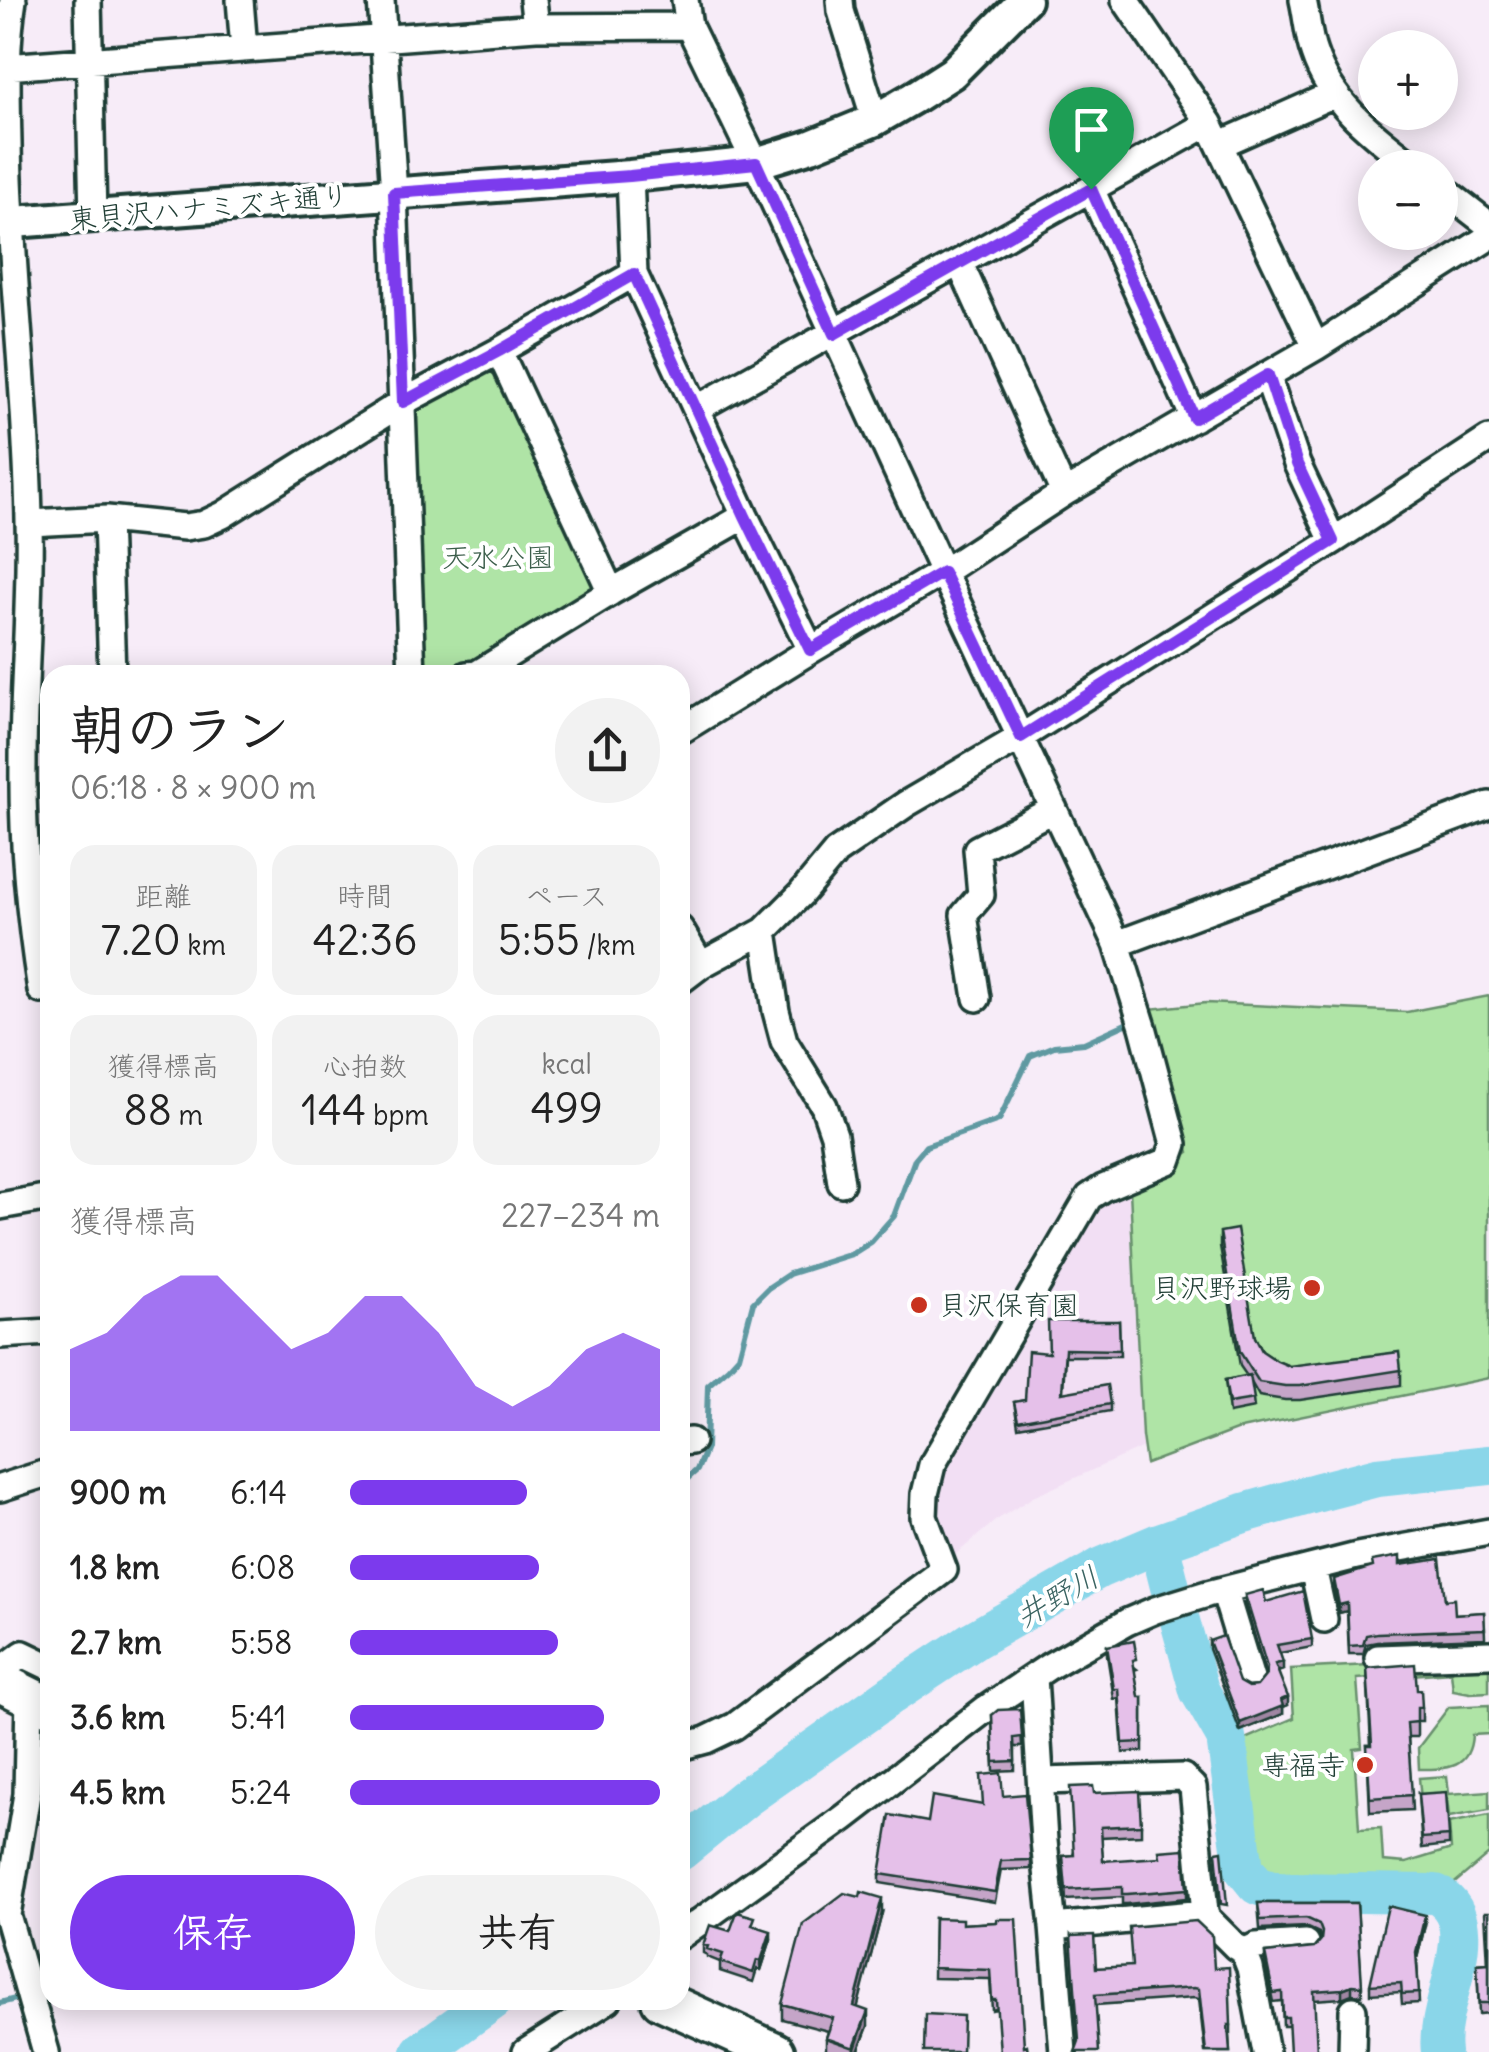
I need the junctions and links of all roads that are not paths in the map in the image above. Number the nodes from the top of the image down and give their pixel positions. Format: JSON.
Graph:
{"nodes":[{"id":1,"x":13,"y":0,"type":"edge"},
{"id":2,"x":88,"y":0,"type":"edge"},
{"id":3,"x":240,"y":0,"type":"edge"},
{"id":4,"x":381,"y":0,"type":"edge"},
{"id":5,"x":533,"y":0,"type":"edge"},
{"id":6,"x":686,"y":0,"type":"edge"},
{"id":7,"x":840,"y":0,"type":"edge"},
{"id":8,"x":1025,"y":0,"type":"edge"},
{"id":9,"x":1124,"y":0,"type":"edge"},
{"id":10,"x":1303,"y":0,"type":"edge"},
{"id":11,"x":688,"y":26,"type":"junction"},
{"id":12,"x":536,"y":27,"type":"junction"},
{"id":13,"x":384,"y":39,"type":"junction"},
{"id":14,"x":244,"y":49,"type":"junction"},
{"id":15,"x":90,"y":62,"type":"junction"},
{"id":16,"x":6,"y":67,"type":"junction"},
{"id":17,"x":1334,"y":94,"type":"junction"},
{"id":18,"x":874,"y":120,"type":"junction"},
{"id":19,"x":1215,"y":134,"type":"junction"},
{"id":20,"x":1393,"y":150,"type":"edge"},
{"id":21,"x":756,"y":163,"type":"junction"},
{"id":22,"x":630,"y":176,"type":"junction"},
{"id":23,"x":1091,"y":189,"type":"junction"},
{"id":24,"x":394,"y":193,"type":"junction"},
{"id":25,"x":1458,"y":200,"type":"edge"},
{"id":26,"x":93,"y":217,"type":"junction"},
{"id":27,"x":4,"y":223,"type":"edge"},
{"id":28,"x":1489,"y":225,"type":"edge"},
{"id":29,"x":1489,"y":237,"type":"edge"},
{"id":30,"x":960,"y":264,"type":"junction"},
{"id":31,"x":634,"y":274,"type":"junction"},
{"id":32,"x":834,"y":334,"type":"junction"},
{"id":33,"x":1316,"y":346,"type":"junction"},
{"id":34,"x":499,"y":351,"type":"junction"},
{"id":35,"x":1268,"y":375,"type":"junction"},
{"id":36,"x":403,"y":402,"type":"junction"},
{"id":37,"x":698,"y":408,"type":"junction"},
{"id":38,"x":1194,"y":418,"type":"junction"},
{"id":39,"x":1489,"y":439,"type":"edge"},
{"id":40,"x":1064,"y":493,"type":"junction"},
{"id":41,"x":745,"y":516,"type":"junction"},
{"id":42,"x":106,"y":519,"type":"junction"},
{"id":43,"x":30,"y":523,"type":"junction"},
{"id":44,"x":1333,"y":541,"type":"junction"},
{"id":45,"x":943,"y":572,"type":"junction"},
{"id":46,"x":610,"y":592,"type":"junction"},
{"id":47,"x":810,"y":650,"type":"junction"},
{"id":48,"x":112,"y":665,"type":"edge"},
{"id":49,"x":412,"y":665,"type":"edge"},
{"id":50,"x":492,"y":665,"type":"edge"},
{"id":51,"x":690,"y":725,"type":"edge"},
{"id":52,"x":1021,"y":737,"type":"junction"},
{"id":53,"x":1489,"y":805,"type":"edge"},
{"id":54,"x":1054,"y":809,"type":"junction"},
{"id":55,"x":40,"y":915,"type":"edge"},
{"id":56,"x":764,"y":931,"type":"junction"},
{"id":57,"x":1117,"y":944,"type":"junction"},
{"id":58,"x":690,"y":945,"type":"edge"},
{"id":59,"x":702,"y":965,"type":"junction"},
{"id":60,"x":690,"y":974,"type":"edge"},
{"id":61,"x":977,"y":998,"type":"dead end"},
{"id":62,"x":840,"y":1183,"type":"dead end"},
{"id":63,"x":40,"y":1199,"type":"edge"},
{"id":64,"x":0,"y":1206,"type":"edge"},
{"id":65,"x":40,"y":1333,"type":"edge"},
{"id":66,"x":0,"y":1335,"type":"edge"},
{"id":67,"x":40,"y":1475,"type":"edge"},
{"id":68,"x":0,"y":1488,"type":"edge"},
{"id":69,"x":1489,"y":1532,"type":"edge"},
{"id":70,"x":1313,"y":1568,"type":"junction"},
{"id":71,"x":1224,"y":1590,"type":"junction"},
{"id":72,"x":1324,"y":1619,"type":"dead end"},
{"id":73,"x":1489,"y":1654,"type":"edge"},
{"id":74,"x":1378,"y":1658,"type":"dead end"},
{"id":75,"x":0,"y":1671,"type":"edge"},
{"id":76,"x":1034,"y":1676,"type":"junction"},
{"id":77,"x":1252,"y":1680,"type":"dead end"},
{"id":78,"x":32,"y":1688,"type":"edge"},
{"id":79,"x":690,"y":1745,"type":"edge"},
{"id":80,"x":1042,"y":1781,"type":"junction"},
{"id":81,"x":1205,"y":1913,"type":"junction"},
{"id":82,"x":1053,"y":1927,"type":"junction"},
{"id":83,"x":690,"y":1929,"type":"edge"},
{"id":84,"x":1306,"y":1944,"type":"edge"},
{"id":85,"x":1243,"y":1952,"type":"junction"},
{"id":86,"x":592,"y":2010,"type":"edge"},
{"id":87,"x":675,"y":2010,"type":"edge"},
{"id":88,"x":1353,"y":2010,"type":"dead end"},
{"id":89,"x":721,"y":2041,"type":"edge"},
{"id":90,"x":46,"y":2052,"type":"edge"},
{"id":91,"x":526,"y":2052,"type":"edge"},
{"id":92,"x":775,"y":2052,"type":"edge"},
{"id":93,"x":1062,"y":2052,"type":"edge"},
{"id":94,"x":1266,"y":2052,"type":"edge"},
{"id":95,"x":1352,"y":2052,"type":"edge"}],
"edges":[{"from":1,"to":16,"type":"street"},
{"from":2,"to":15,"type":"street"},
{"from":3,"to":14,"type":"street"},
{"from":4,"to":13,"type":"street"},
{"from":5,"to":12,"type":"street"},
{"from":6,"to":11,"type":"street"},
{"from":7,"to":18,"type":"street"},
{"from":8,"to":18,"type":"street","name":"東貝沢ハナミズキ通り"},
{"from":9,"to":19,"type":"street"},
{"from":10,"to":17,"type":"street"},
{"from":11,"to":12,"type":"street"},
{"from":11,"to":21,"type":"street"},
{"from":12,"to":13,"type":"street"},
{"from":13,"to":14,"type":"street"},
{"from":13,"to":24,"type":"street"},
{"from":14,"to":15,"type":"street"},
{"from":15,"to":16,"type":"street"},
{"from":15,"to":26,"type":"street"},
{"from":16,"to":27,"type":"street"},
{"from":17,"to":19,"type":"street"},
{"from":17,"to":20,"type":"street"},
{"from":18,"to":21,"type":"street","name":"東貝沢ハナミズキ通り"},
{"from":19,"to":23,"type":"street"},
{"from":19,"to":33,"type":"street"},
{"from":21,"to":22,"type":"street","name":"東貝沢ハナミズキ通り"},
{"from":21,"to":32,"type":"street"},
{"from":22,"to":24,"type":"street","name":"東貝沢ハナミズキ通り"},
{"from":22,"to":31,"type":"street"},
{"from":23,"to":30,"type":"street"},
{"from":23,"to":38,"type":"street"},
{"from":24,"to":26,"type":"street","name":"東貝沢ハナミズキ通り"},
{"from":24,"to":36,"type":"street"},
{"from":25,"to":28,"type":"street"},
{"from":26,"to":27,"type":"street","name":"東貝沢ハナミズキ通り"},
{"from":27,"to":43,"type":"street"},
{"from":29,"to":33,"type":"street"},
{"from":30,"to":32,"type":"street"},
{"from":30,"to":40,"type":"street"},
{"from":31,"to":34,"type":"street"},
{"from":31,"to":37,"type":"street"},
{"from":32,"to":37,"type":"street"},
{"from":32,"to":45,"type":"street"},
{"from":33,"to":35,"type":"street"},
{"from":34,"to":36,"type":"street"},
{"from":34,"to":46,"type":"street"},
{"from":35,"to":38,"type":"street"},
{"from":35,"to":44,"type":"street"},
{"from":36,"to":42,"type":"street"},
{"from":36,"to":49,"type":"street"},
{"from":37,"to":41,"type":"street"},
{"from":38,"to":40,"type":"street"},
{"from":39,"to":44,"type":"street"},
{"from":40,"to":45,"type":"street"},
{"from":41,"to":46,"type":"street"},
{"from":41,"to":47,"type":"street"},
{"from":42,"to":43,"type":"street"},
{"from":42,"to":48,"type":"street"},
{"from":43,"to":55,"type":"street"},
{"from":44,"to":52,"type":"street"},
{"from":45,"to":47,"type":"street"},
{"from":45,"to":52,"type":"street"},
{"from":46,"to":50,"type":"street"},
{"from":47,"to":51,"type":"street"},
{"from":52,"to":54,"type":"street"},
{"from":52,"to":56,"type":"street"},
{"from":53,"to":57,"type":"street"},
{"from":54,"to":57,"type":"street"},
{"from":54,"to":61,"type":"street"},
{"from":56,"to":59,"type":"street"},
{"from":56,"to":62,"type":"street"},
{"from":57,"to":79,"type":"street"},
{"from":58,"to":59,"type":"street"},
{"from":59,"to":60,"type":"street"},
{"from":63,"to":64,"type":"street"},
{"from":65,"to":66,"type":"street"},
{"from":67,"to":68,"type":"street"},
{"from":69,"to":70,"type":"street"},
{"from":70,"to":71,"type":"street"},
{"from":70,"to":72,"type":"street"},
{"from":71,"to":76,"type":"street"},
{"from":71,"to":77,"type":"street"},
{"from":73,"to":74,"type":"street"},
{"from":75,"to":78,"type":"street"},
{"from":76,"to":80,"type":"street"},
{"from":76,"to":83,"type":"street"},
{"from":78,"to":90,"type":"street"},
{"from":80,"to":81,"type":"street"},
{"from":80,"to":82,"type":"street"},
{"from":81,"to":82,"type":"street"},
{"from":81,"to":85,"type":"street"},
{"from":82,"to":93,"type":"street"},
{"from":84,"to":85,"type":"street"},
{"from":85,"to":94,"type":"street"},
{"from":86,"to":91,"type":"street"},
{"from":87,"to":89,"type":"main road"},
{"from":88,"to":95,"type":"street"},
{"from":89,"to":92,"type":"main road"}]}
